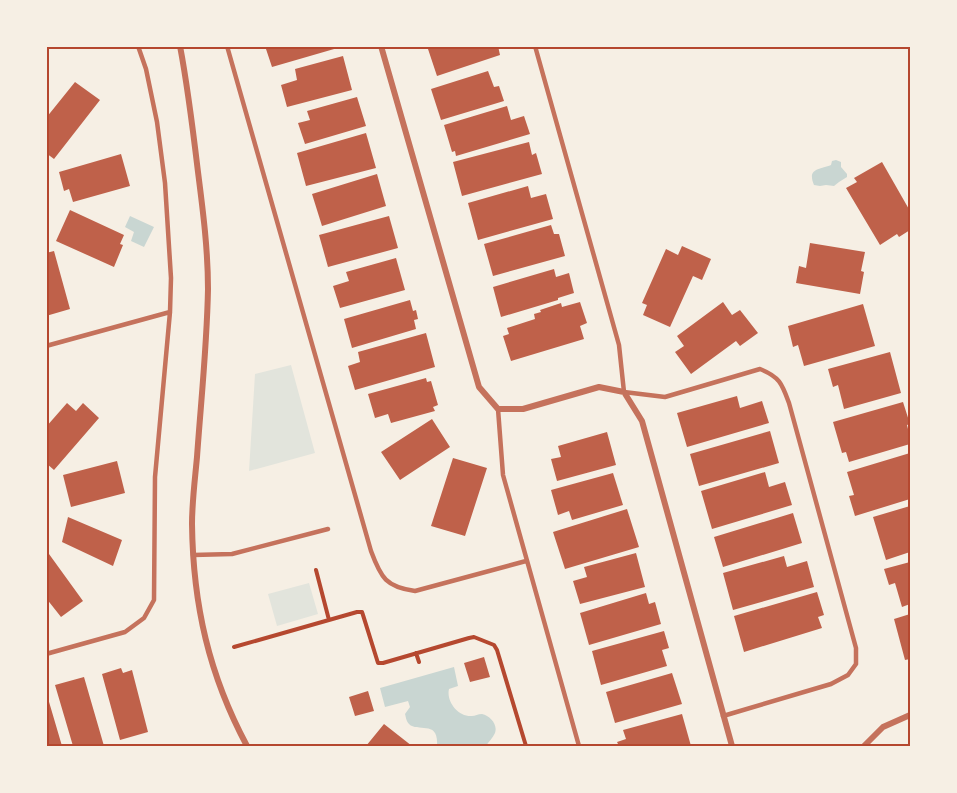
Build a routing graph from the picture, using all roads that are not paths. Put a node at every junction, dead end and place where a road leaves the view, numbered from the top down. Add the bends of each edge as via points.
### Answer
1 (138, 46) edge
2 (180, 46) edge
3 (227, 46) edge
4 (381, 46) edge
5 (535, 46) edge
6 (170, 312) junction
7 (46, 346) edge
8 (624, 392) junction
9 (498, 409) junction
10 (328, 529) dead end
11 (193, 555) junction
12 (526, 561) junction
13 (46, 654) edge
14 (910, 715) edge
15 (723, 716) junction
16 (247, 747) edge
17 (579, 747) edge
18 (732, 747) edge
19 (864, 747) edge

1 - 6 lane via 157,122 165,183
2 - 11 street via 199,178 208,286
3 - 12 lane via 378,569 386,581 416,591
4 - 9 street via 479,387
5 - 8 lane via 619,345
6 - 7 lane
6 - 13 lane via 155,477 154,600 144,618 125,632
8 - 9 street via 599,387 523,409
8 - 15 street via 642,421
8 - 15 lane via 665,397 760,369 773,374 789,403 856,648 856,663 848,675 831,684
9 - 12 lane via 503,475
10 - 11 lane via 253,550
11 - 16 street via 208,650 230,714
12 - 17 lane
14 - 19 street via 883,727
15 - 18 street

